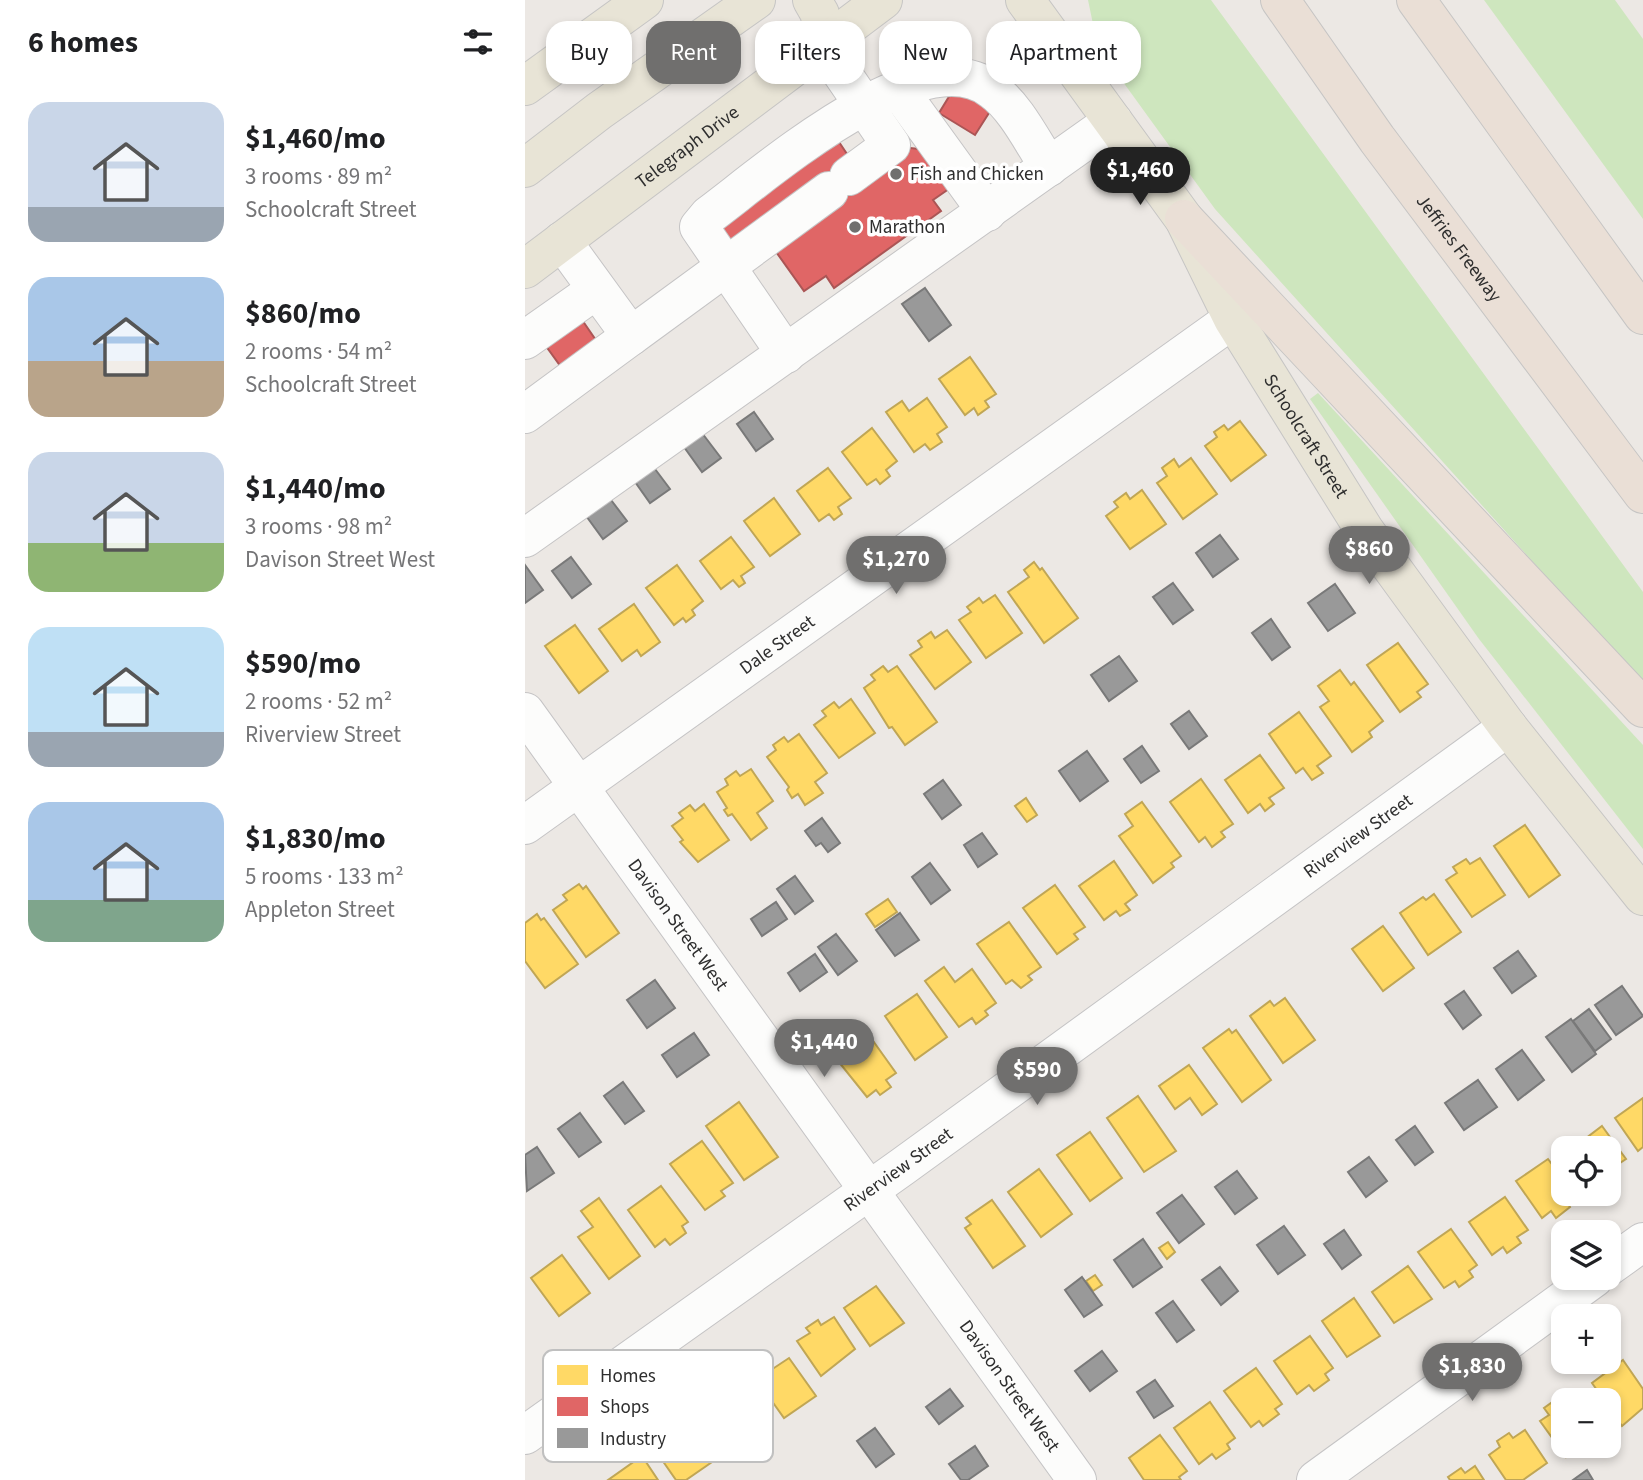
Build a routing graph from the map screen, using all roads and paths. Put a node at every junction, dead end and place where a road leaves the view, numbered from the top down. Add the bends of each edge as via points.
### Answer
1 (644, 0) edge
2 (756, 0) edge
3 (812, 0) edge
4 (883, 0) edge
5 (1280, 0) edge
6 (1416, 0) edge
7 (1040, 9) edge
8 (820, 21) edge
9 (854, 21) edge
10 (769, 84) edge
11 (848, 84) edge
12 (525, 86) edge
13 (898, 89) junction
14 (862, 105) junction
15 (1114, 121) junction
16 (1049, 167) junction
17 (525, 168) edge
18 (987, 212) junction
19 (1184, 219) junction
20 (562, 241) junction
21 (725, 267) junction
22 (525, 269) edge
23 (596, 290) junction
24 (1643, 315) edge
25 (1233, 319) junction
26 (631, 336) junction
27 (525, 340) edge
28 (786, 354) junction
29 (525, 414) edge
30 (1643, 494) edge
31 (527, 533) edge
32 (1643, 708) edge
33 (525, 712) edge
34 (1509, 727) junction
35 (579, 786) junction
36 (525, 825) edge
37 (1643, 896) edge
38 (867, 1192) junction
39 (1643, 1242) edge
40 (1621, 1258) edge
41 (1577, 1290) edge
42 (645, 1350) edge
43 (543, 1422) edge
44 (525, 1435) edge
45 (1077, 1480) edge
46 (1315, 1480) edge

1 - 12 main road
2 - 17 main road
3 - 8 main road
4 - 9 main road, Telegraph Drive
5 - 30 highway, Jeffries Freeway via 1377,139
6 - 24 highway
7 - 15 main road, Schoolcraft Street
10 - 20 main road, Telegraph Drive
11 - 14 street
13 - 14 street
13 - 16 street via 947,76 974,80 993,90
13 - 18 street
14 - 21 street via 709,215 699,227
14 - 21 street via 891,145
15 - 16 street
15 - 19 main road, Schoolcraft Street
16 - 18 street
18 - 28 street
19 - 25 main road, Schoolcraft Street
19 - 32 highway
20 - 22 main road, Telegraph Drive
20 - 23 street
21 - 26 street
21 - 28 street
23 - 26 street
23 - 27 street
25 - 34 main road, Schoolcraft Street via 1366,531
25 - 35 street, Dale Street
26 - 29 street
28 - 31 street
33 - 35 street, Davison Street West
34 - 37 main road, Schoolcraft Street
34 - 38 street, Riverview Street
35 - 36 street, Dale Street
35 - 38 street, Davison Street West
38 - 42 street, Riverview Street
38 - 45 street, Davison Street West
39 - 40 street
41 - 46 street
43 - 44 street, Riverview Street

